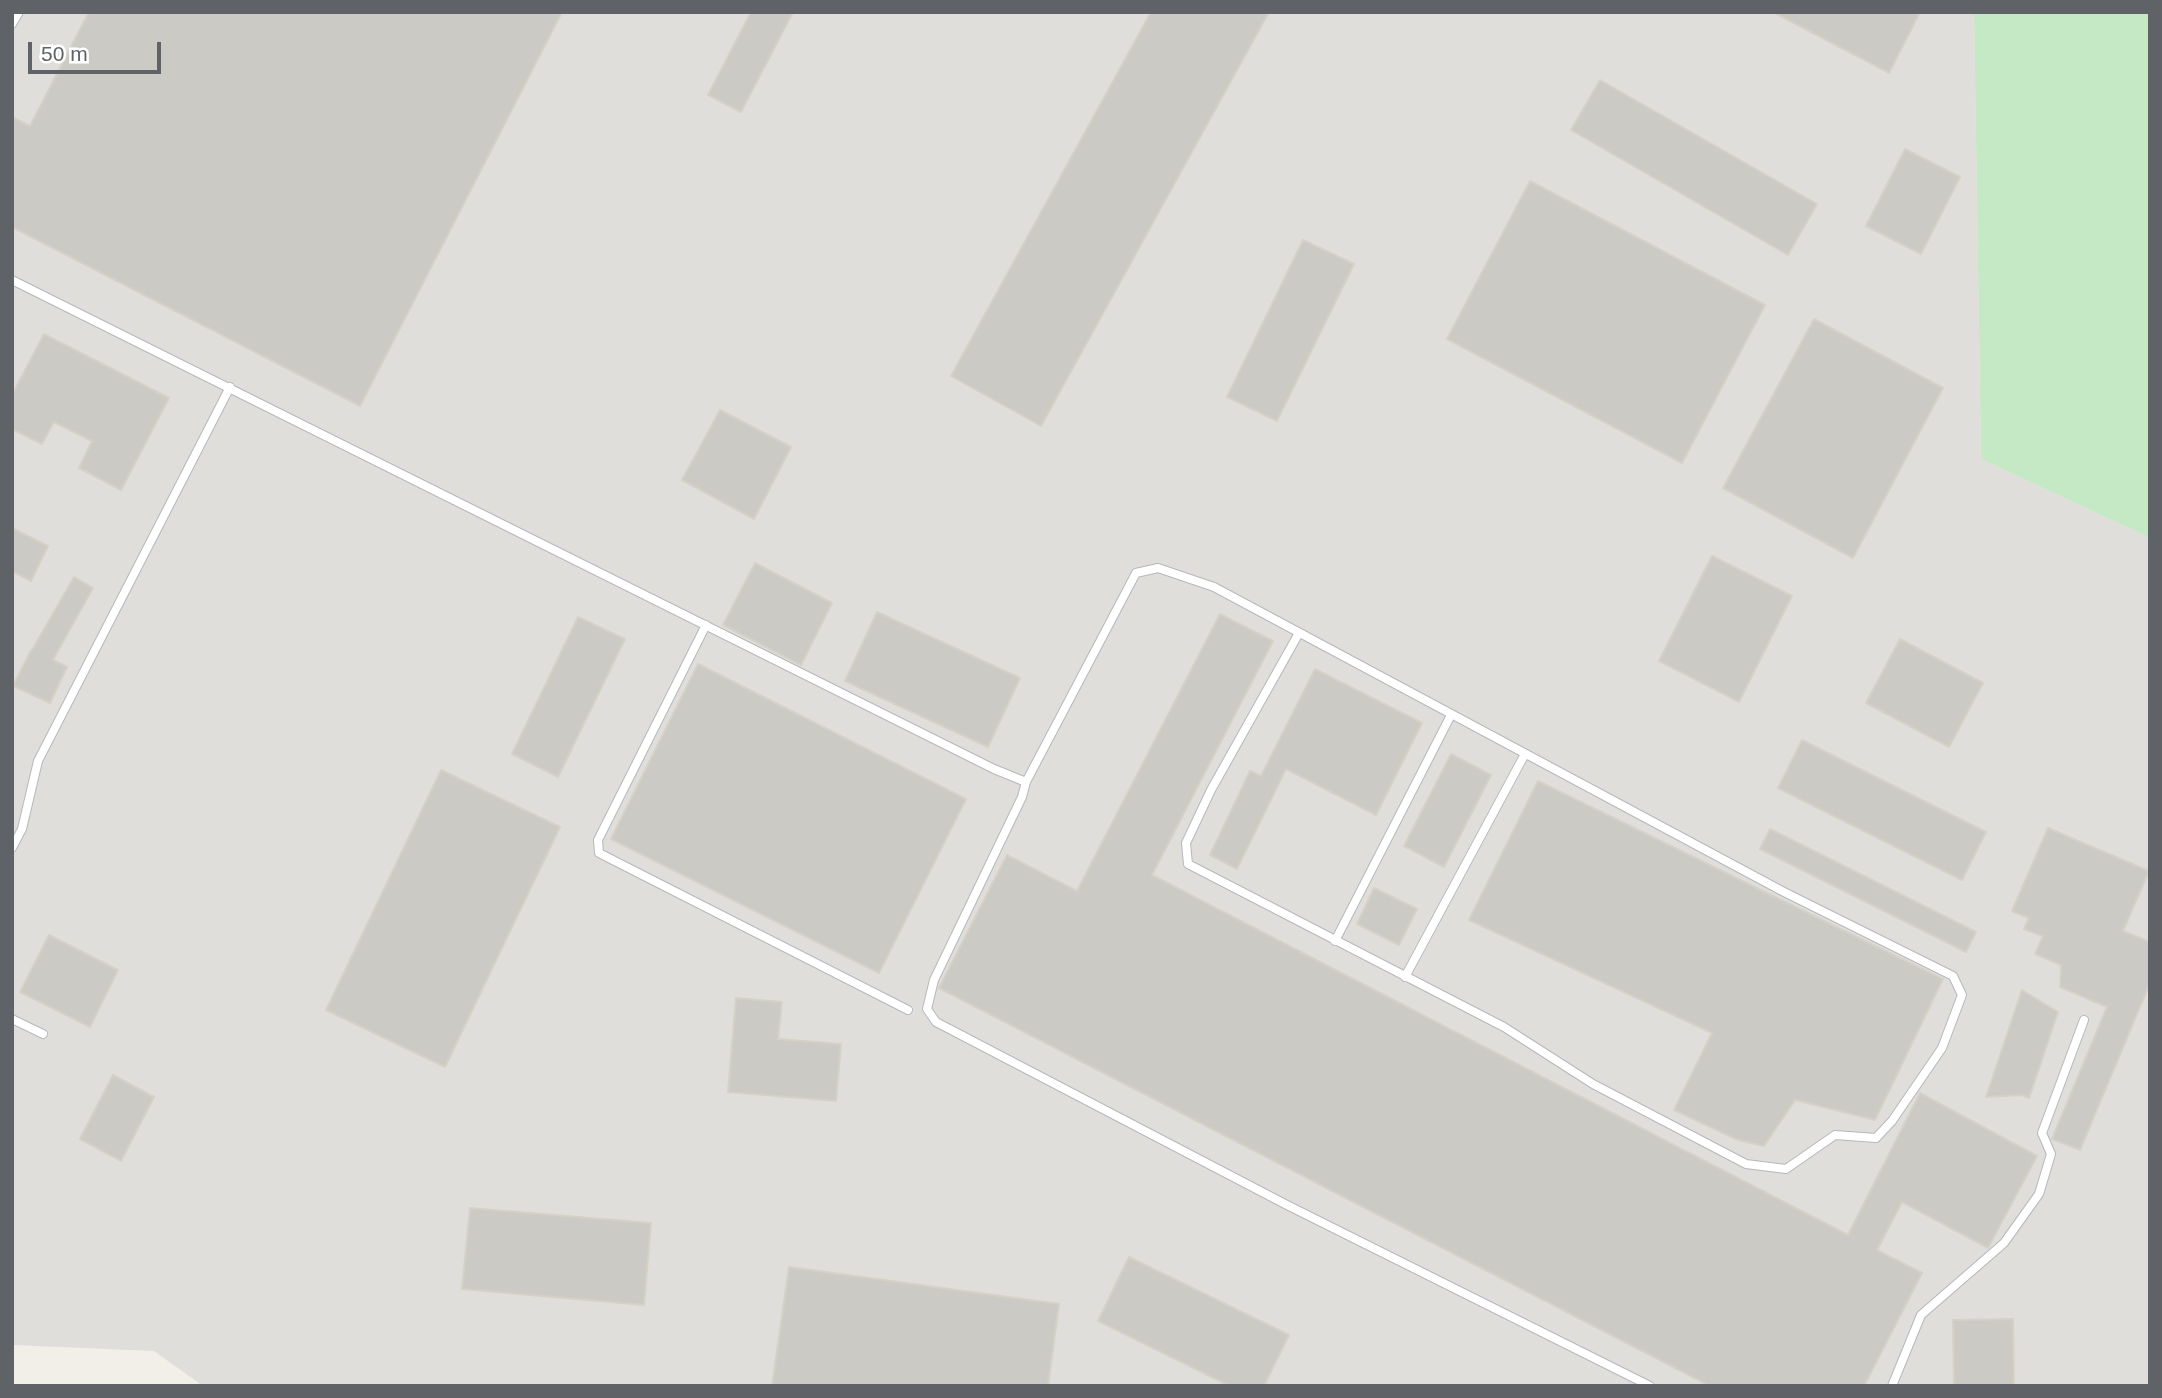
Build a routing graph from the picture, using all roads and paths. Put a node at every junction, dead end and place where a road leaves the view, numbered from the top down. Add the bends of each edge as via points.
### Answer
1 (19, 12) edge
2 (12, 24) edge
3 (12, 280) edge
4 (230, 387) junction
5 (706, 625) junction
6 (1299, 633) junction
7 (1451, 715) junction
8 (1525, 754) junction
9 (1026, 782) junction
10 (12, 848) edge
11 (1335, 941) junction
12 (1405, 977) junction
13 (908, 1010) dead end
14 (12, 1019) edge
15 (2084, 1020) dead end
16 (43, 1034) dead end
17 (1650, 1386) edge
18 (1892, 1386) edge

1 - 2 lane
3 - 4 lane
4 - 5 lane
4 - 10 lane via 38,761 22,829
5 - 9 lane
5 - 13 lane via 598,840 599,853
6 - 7 lane
6 - 9 lane via 1214,587 1158,568 1136,573
6 - 11 lane via 1211,790 1186,843 1188,864
7 - 8 lane
7 - 11 lane
8 - 12 lane
8 - 12 lane via 1953,976 1962,995 1942,1048 1876,1138 1835,1135 1786,1169 1745,1164 1593,1084 1504,1027
9 - 17 lane via 934,979 926,1009 936,1022 1287,1205
11 - 12 lane
14 - 16 lane
15 - 18 lane via 2042,1133 2051,1154 2039,1194 2004,1243 1921,1315

